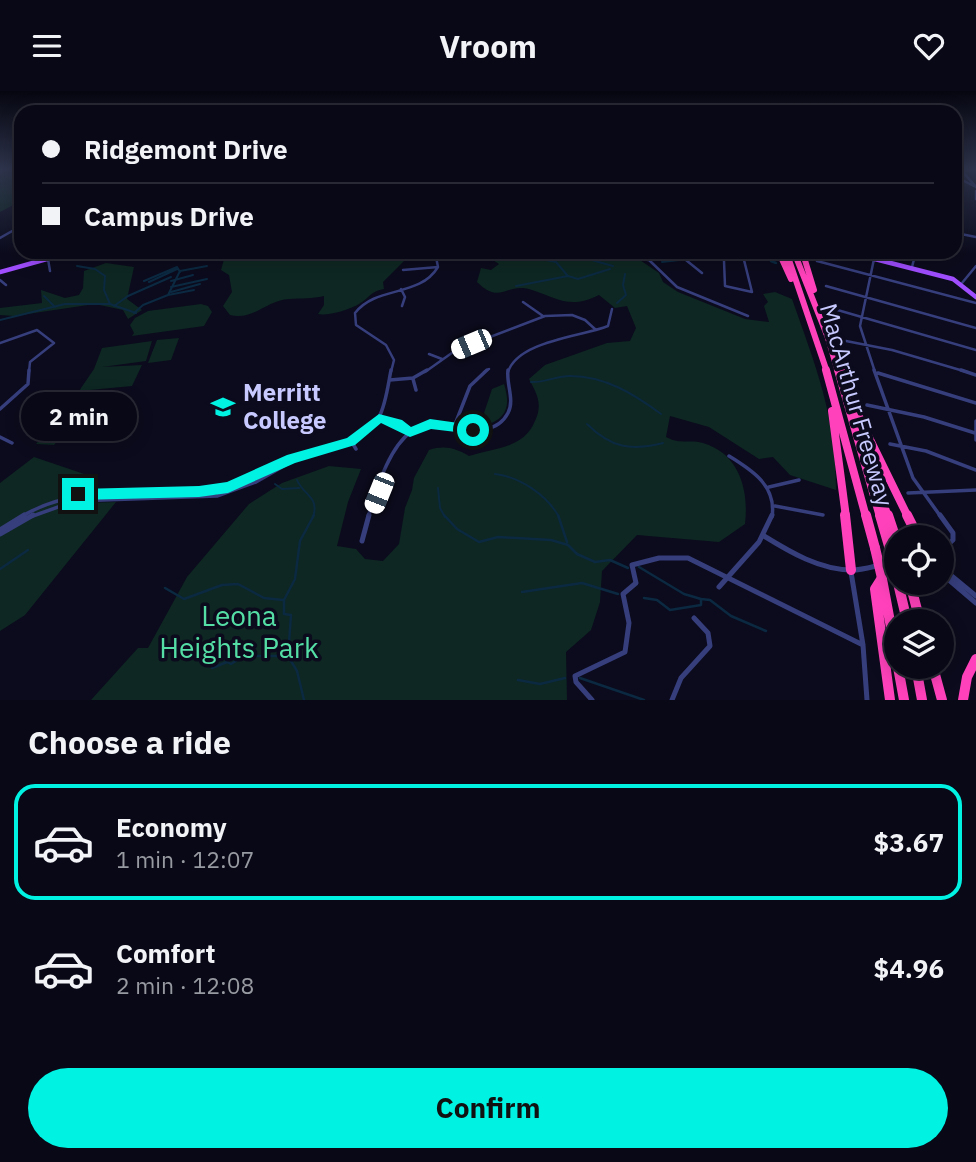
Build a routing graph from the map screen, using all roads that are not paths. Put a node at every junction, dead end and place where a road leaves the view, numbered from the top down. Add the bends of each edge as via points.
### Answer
1 (38, 259) edge
2 (48, 259) joint
3 (436, 259) edge
4 (652, 259) edge
5 (684, 259) edge
6 (723, 259) edge
7 (744, 259) edge
8 (782, 259) edge
9 (789, 259) edge
10 (797, 259) edge
11 (805, 259) edge
12 (874, 259) joint
13 (914, 259) edge
14 (817, 261) dead end
15 (976, 266) edge
16 (438, 267) junction
17 (912, 267) junction
18 (403, 269) dead end
19 (0, 270) edge
20 (50, 271) dead end
21 (702, 273) dead end
22 (871, 275) junction
23 (0, 280) edge
24 (962, 283) junction
25 (6, 285) dead end
26 (826, 286) dead end
27 (401, 289) junction
28 (866, 296) junction
29 (976, 297) edge
30 (813, 301) junction
31 (523, 302) dead end
32 (976, 303) edge
33 (402, 306) dead end
34 (612, 309) dead end
35 (834, 309) dead end
36 (543, 316) junction
37 (748, 316) dead end
38 (861, 316) junction
39 (813, 323) junction
40 (976, 328) edge
41 (596, 330) junction
42 (828, 338) junction
43 (846, 341) dead end
44 (0, 343) edge
45 (865, 344) junction
46 (976, 350) edge
47 (429, 353) dead end
48 (442, 359) junction
49 (489, 369) dead end
50 (876, 372) junction
51 (976, 375) edge
52 (413, 379) junction
53 (390, 380) junction
54 (416, 390) dead end
55 (833, 400) junction
56 (976, 403) edge
57 (867, 405) dead end
58 (0, 409) edge
59 (889, 410) junction
60 (379, 418) junction
61 (976, 421) edge
62 (454, 427) junction
63 (410, 433) junction
64 (975, 433) edge
65 (0, 437) edge
66 (976, 440) edge
67 (351, 441) junction
68 (12, 443) dead end
69 (890, 444) dead end
70 (902, 446) junction
71 (356, 449) dead end
72 (729, 456) dead end
73 (976, 470) edge
74 (799, 480) dead end
75 (769, 487) junction
76 (976, 490) edge
77 (908, 493) dead end
78 (924, 493) junction
79 (775, 506) junction
80 (823, 515) dead end
81 (888, 525) edge
82 (913, 525) edge
83 (947, 525) edge
84 (0, 532) edge
85 (764, 536) junction
86 (362, 541) dead end
87 (884, 564) edge
88 (850, 570) junction
89 (725, 576) junction
90 (954, 578) edge
91 (881, 582) junction
92 (954, 584) edge
93 (719, 586) dead end
94 (976, 596) edge
95 (976, 603) edge
96 (887, 609) edge
97 (694, 618) dead end
98 (863, 645) junction
99 (976, 659) edge
100 (900, 679) edge
101 (918, 679) edge
102 (936, 679) edge
103 (592, 700) edge
104 (672, 700) edge
105 (867, 700) edge
106 (890, 700) edge
107 (904, 700) edge
108 (922, 700) edge
109 (942, 700) edge
110 (963, 700) edge

1 - 19 main road
2 - 19 main road
2 - 20 street
3 - 16 street
4 - 37 street via 677,288
5 - 21 street
6 - 7 street via 725,286 752,292
8 - 39 highway
9 - 39 highway, MacArthur Freeway
10 - 30 highway, MacArthur Freeway
11 - 30 highway
12 - 17 main road
12 - 22 street
13 - 17 street
14 - 22 street
15 - 24 street
16 - 18 street
16 - 27 street via 425,283
17 - 24 main road
22 - 28 street
22 - 32 street
23 - 25 street
24 - 29 main road
26 - 28 street
27 - 33 street via 405,297
27 - 53 street via 367,299 355,318 360,329 392,352
28 - 38 street
28 - 40 street
30 - 42 highway, MacArthur Freeway
31 - 36 street
34 - 41 street via 610,322
35 - 38 street
36 - 41 street via 575,316
36 - 48 street
38 - 45 street
38 - 46 street
39 - 55 highway, MacArthur Freeway
41 - 62 street via 519,356 507,373 513,403 508,416 490,428
42 - 81 highway, MacArthur Freeway via 870,481 881,496
42 - 82 highway via 860,419
43 - 45 street
44 - 58 street via 37,330 54,343 30,362 28,384
45 - 50 street
45 - 51 street
47 - 48 street
48 - 52 street
49 - 62 street via 471,383
50 - 56 street
50 - 59 street
52 - 53 street
52 - 54 street
53 - 60 street
55 - 88 highway
55 - 91 highway, MacArthur Freeway, bridge
57 - 59 street
59 - 64 street
59 - 70 street
60 - 63 street
60 - 67 street
61 - 64 street
62 - 63 street via 430,424
63 - 86 street via 394,453
64 - 66 street
65 - 68 street
67 - 71 street
67 - 84 street via 302,456 256,482 217,496 75,501
69 - 70 street
70 - 73 street
70 - 78 street via 913,478
72 - 75 street via 754,470
74 - 75 street
75 - 79 street
76 - 78 street
77 - 78 street
78 - 83 street
79 - 80 street
79 - 85 street
85 - 88 street via 807,559
85 - 89 street
87 - 88 street
88 - 98 street
89 - 93 street
89 - 98 street
89 - 103 street via 680,556 633,563 636,583 623,594 629,610 625,652 575,676
90 - 94 street
91 - 96 highway, MacArthur Freeway
91 - 106 highway via 876,589
92 - 95 street
97 - 104 street via 708,633 710,646 680,680
98 - 105 street
99 - 110 highway
100 - 107 highway
101 - 108 highway
102 - 109 highway

